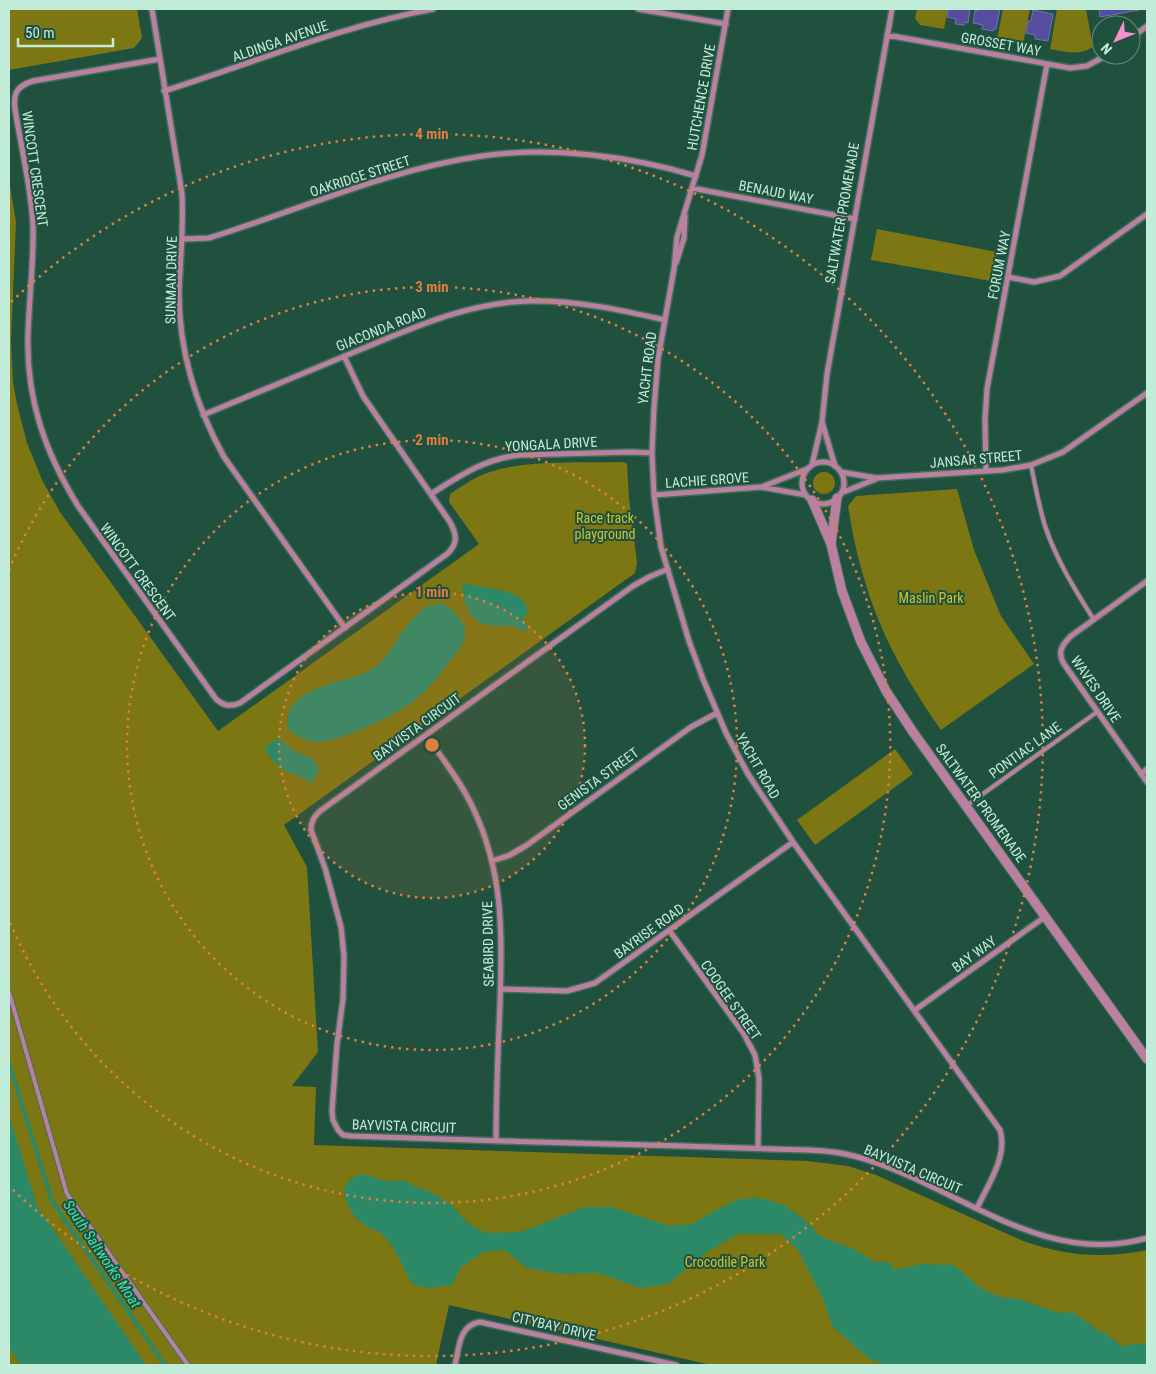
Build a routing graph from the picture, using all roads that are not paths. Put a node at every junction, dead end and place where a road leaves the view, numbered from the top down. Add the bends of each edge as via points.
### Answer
1 (152, 9) edge
2 (433, 9) edge
3 (638, 9) edge
4 (728, 9) edge
5 (892, 9) edge
6 (726, 24) junction
7 (888, 35) junction
8 (160, 59) junction
9 (1047, 64) junction
10 (1091, 64) edge
11 (164, 92) junction
12 (696, 176) junction
13 (692, 188) junction
14 (1147, 214) edge
15 (855, 219) junction
16 (183, 239) junction
17 (1008, 277) junction
18 (665, 320) junction
19 (344, 356) junction
20 (1147, 393) edge
21 (203, 415) junction
22 (822, 422) junction
23 (652, 453) junction
24 (1031, 465) junction
25 (835, 466) junction
26 (809, 467) junction
27 (986, 471) junction
28 (841, 472) junction
29 (876, 478) junction
30 (761, 487) junction
31 (431, 494) junction
32 (654, 495) junction
33 (839, 495) junction
34 (809, 498) junction
35 (831, 544) junction
36 (668, 569) junction
37 (1147, 581) edge
38 (1094, 620) junction
39 (345, 628) junction
40 (1097, 712) junction
41 (717, 714) junction
42 (426, 734) junction
43 (1147, 769) edge
44 (1141, 774) junction
45 (1147, 782) edge
46 (966, 806) junction
47 (793, 842) junction
48 (492, 861) junction
49 (1046, 916) junction
50 (669, 930) junction
51 (500, 989) junction
52 (9, 992) edge
53 (915, 1010) junction
54 (1146, 1054) edge
55 (496, 1141) junction
56 (758, 1148) junction
57 (977, 1208) junction
58 (1147, 1238) edge
59 (188, 1365) edge
60 (455, 1365) edge
61 (676, 1365) edge

1 - 8 street, SUNMAN DRIVE
2 - 11 street, ALDINGA AVENUE via 362,25
3 - 6 street
4 - 6 street, HUTCHENCE DRIVE
5 - 7 street, SALTWATER PROMENADE
6 - 12 street, HUTCHENCE DRIVE
7 - 9 street, GROSSET WAY
7 - 15 street, SALTWATER PROMENADE
8 - 11 street, SUNMAN DRIVE
8 - 39 street, WINCOTT CRESCENT via 33,81 20,86 14,95 33,226 29,365 41,431 61,480 78,506 222,704 234,706 240,703
9 - 10 street, GROSSET WAY via 1079,68
9 - 17 street, FORUM WAY
11 - 16 street, SUNMAN DRIVE via 182,194
12 - 13 street, HUTCHENCE DRIVE
12 - 16 street, OAKRIDGE STREET via 594,155 557,152 483,156 416,169 209,238
13 - 15 street, BENAUD WAY
13 - 18 street, YACHT ROAD via 677,237
14 - 17 street via 1060,276 1034,282
15 - 22 street, SALTWATER PROMENADE via 826,374
16 - 21 street, SUNMAN DRIVE via 182,339
17 - 27 street, FORUM WAY via 987,389
18 - 19 street, GIACONDA ROAD via 585,305 530,301 501,304 423,323
18 - 23 street, YACHT ROAD via 656,384
19 - 21 street, GIACONDA ROAD
19 - 31 street, WINCOTT CRESCENT via 368,404
20 - 24 street, JANSAR STREET via 1064,452
21 - 39 street, SUNMAN DRIVE via 224,457
22 - 25 street, SALTWATER PROMENADE
22 - 26 street, SALTWATER PROMENADE
23 - 31 street, YONGALA DRIVE via 502,456 465,471
23 - 32 street, YACHT ROAD
24 - 27 street, JANSAR STREET
24 - 38 lane via 1038,501 1059,561
25 - 26 street via 824,462
25 - 28 street
26 - 30 street, LACHIE GROVE
26 - 34 street via 802,482
27 - 29 street, JANSAR STREET
28 - 29 street, JANSAR STREET
28 - 33 street via 843,486
29 - 33 street, JANSAR STREET
30 - 32 street, LACHIE GROVE
30 - 34 street, LACHIE GROVE
31 - 39 street, WINCOTT CRESCENT via 456,532 453,549
32 - 36 street, YACHT ROAD via 658,534
33 - 34 street via 825,503
33 - 35 street, SALTWATER PROMENADE
34 - 35 street, SALTWATER PROMENADE
35 - 46 street, SALTWATER PROMENADE via 850,616 872,666 898,710
36 - 41 street, YACHT ROAD via 696,661
36 - 42 street, BAYVISTA CIRCUIT via 633,586
37 - 38 street, WAVES DRIVE
38 - 40 street, WAVES DRIVE via 1065,642 1060,654
40 - 44 street, WAVES DRIVE
40 - 46 lane, PONTIAC LANE
41 - 47 street, YACHT ROAD via 748,774
41 - 48 street, GENISTA STREET via 691,726 527,845
42 - 48 street, SEABIRD DRIVE via 473,807
42 - 55 street, BAYVISTA CIRCUIT via 320,811 311,824 334,897 344,956 332,1120 338,1130 351,1136
43 - 44 street
44 - 45 street, WAVES DRIVE
46 - 49 street, SALTWATER PROMENADE
47 - 50 street, BAYRISE ROAD
47 - 53 street, YACHT ROAD
48 - 51 street, SEABIRD DRIVE via 502,926
49 - 53 street, BAY WAY
49 - 54 street, SALTWATER PROMENADE
50 - 51 street, BAYRISE ROAD via 595,983 581,988 549,992
50 - 56 street, COOGEE STREET via 744,1034 755,1055 759,1078
51 - 55 street, SEABIRD DRIVE
52 - 59 lane via 68,1194
53 - 57 street, YACHT ROAD via 1002,1137 1002,1155
55 - 56 street, BAYVISTA CIRCUIT
56 - 57 street, BAYVISTA CIRCUIT via 820,1150 855,1156
57 - 58 street, BAYVISTA CIRCUIT via 1033,1233 1063,1241 1105,1244
60 - 61 street, CITYBAY DRIVE via 463,1332 468,1326 480,1322

